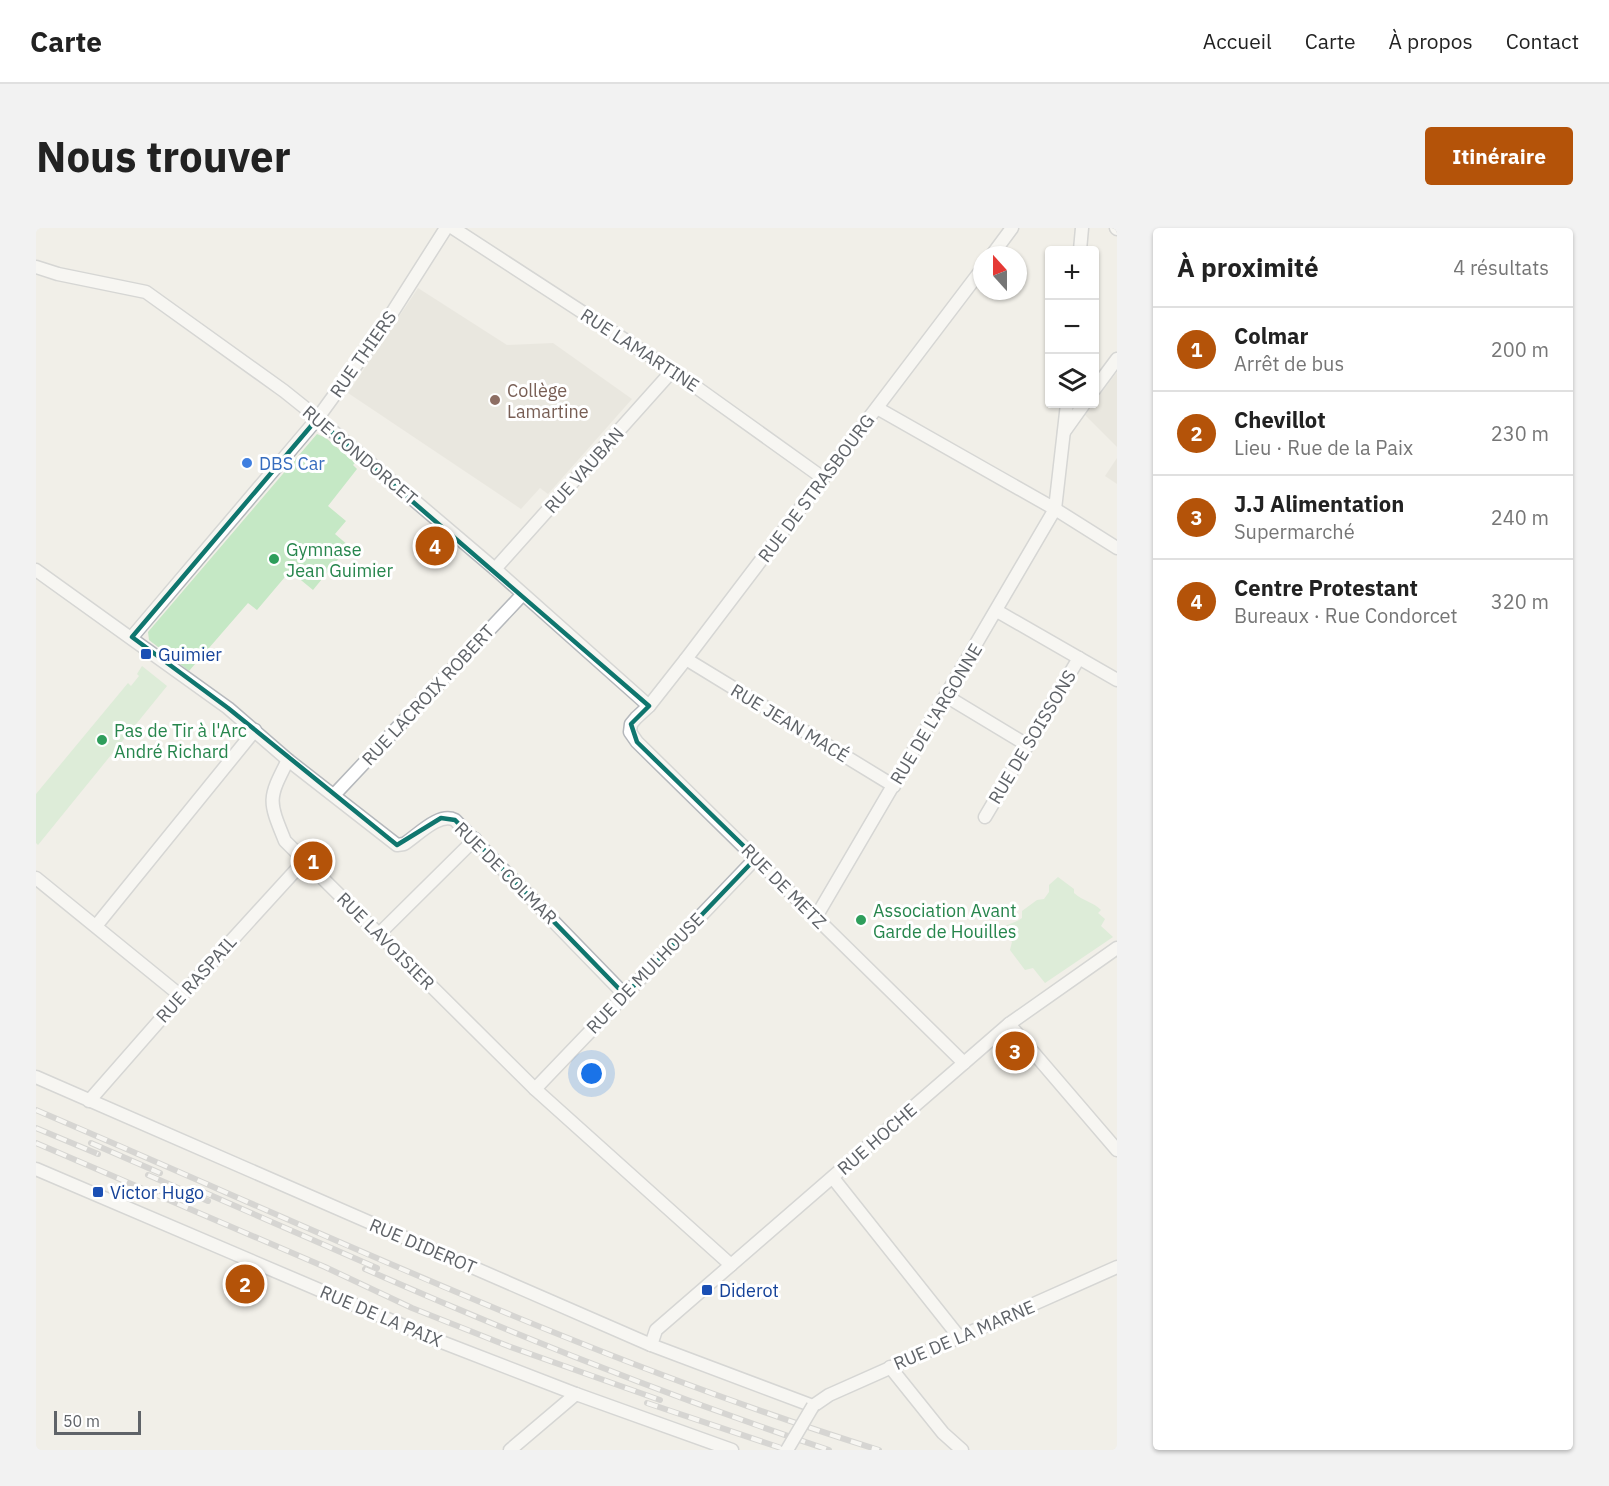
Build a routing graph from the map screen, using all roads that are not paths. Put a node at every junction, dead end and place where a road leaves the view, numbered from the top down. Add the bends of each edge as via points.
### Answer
1 (446, 228) edge
2 (453, 228) edge
3 (1012, 228) edge
4 (1082, 228) edge
5 (999, 246) edge
6 (1080, 246) edge
7 (36, 267) edge
8 (973, 280) edge
9 (1117, 359) edge
10 (673, 370) junction
11 (1099, 384) edge
12 (877, 408) junction
13 (1066, 408) edge
14 (1078, 408) edge
15 (317, 419) junction
16 (1063, 433) junction
17 (823, 478) junction
18 (1055, 509) junction
19 (1117, 548) edge
20 (495, 569) junction
21 (36, 570) edge
22 (522, 595) junction
23 (997, 611) junction
24 (132, 638) junction
25 (1079, 658) junction
26 (686, 659) junction
27 (1117, 680) edge
28 (946, 696) junction
29 (649, 706) junction
30 (255, 730) junction
31 (1026, 745) junction
32 (288, 760) junction
33 (894, 786) junction
34 (334, 795) junction
35 (985, 817) dead end
36 (476, 839) junction
37 (756, 858) junction
38 (304, 860) junction
39 (36, 878) edge
40 (816, 917) junction
41 (96, 926) junction
42 (379, 934) junction
43 (1117, 948) edge
44 (625, 995) junction
45 (180, 996) junction
46 (1009, 1024) junction
47 (964, 1063) junction
48 (36, 1077) edge
49 (535, 1089) junction
50 (89, 1101) junction
51 (1117, 1150) edge
52 (36, 1169) edge
53 (833, 1178) junction
54 (731, 1265) junction
55 (1117, 1267) edge
56 (960, 1338) junction
57 (651, 1345) junction
58 (890, 1367) junction
59 (576, 1394) junction
60 (813, 1406) junction
61 (510, 1450) edge
62 (732, 1450) edge
63 (788, 1450) edge
64 (962, 1450) edge

1 - 15 street, RUE THIERS via 378,335
2 - 10 street, RUE LAMARTINE
3 - 5 street
4 - 6 street
7 - 15 street, RUE CONDORCET via 146,292
8 - 12 street, RUE DE STRASBOURG
9 - 11 street
10 - 17 street, RUE LAMARTINE
10 - 20 street, RUE VAUBAN
12 - 17 street, RUE DE STRASBOURG
12 - 18 street
13 - 16 street
14 - 16 street
15 - 20 street, RUE CONDORCET
15 - 24 street, RUE THIERS
16 - 18 street
17 - 26 street, RUE DE STRASBOURG
18 - 19 street
18 - 23 street, RUE DE L'ARGONNE
20 - 22 street, RUE CONDORCET
21 - 24 street
22 - 29 street, RUE CONDORCET
22 - 34 street, RUE LACROIX ROBERT
23 - 25 street
23 - 28 street, RUE DE L'ARGONNE
24 - 30 street
25 - 27 street
25 - 31 street, RUE DE SOISSONS
26 - 29 street, RUE DE STRASBOURG
26 - 33 street, RUE JEAN MACÉ
28 - 31 street
28 - 33 street, RUE DE L'ARGONNE
29 - 37 street, RUE DE METZ via 631,724 630,732 637,742
30 - 32 street
30 - 41 street
31 - 35 street, RUE DE SOISSONS
32 - 34 street, RUE DE COLMAR
32 - 38 street, RUE LAVOISIER via 271,801 285,841
33 - 40 street, RUE DE L'ARGONNE
34 - 36 street, RUE DE COLMAR via 397,845 449,816
36 - 42 street
36 - 44 street, RUE DE COLMAR
37 - 40 street, RUE DE METZ
37 - 44 street, RUE DE MULHOUSE
38 - 42 street, RUE LAVOISIER
38 - 45 street, RUE RASPAIL
39 - 41 street
40 - 47 street, RUE DE METZ
41 - 45 street
42 - 49 street, RUE LAVOISIER
43 - 46 street, RUE HOCHE
44 - 49 street, RUE DE MULHOUSE
45 - 50 street, RUE RASPAIL
46 - 47 street, RUE HOCHE
46 - 51 street
47 - 53 street, RUE HOCHE
48 - 50 street, RUE DIDEROT
49 - 54 street, RUE LAVOISIER
50 - 57 street, RUE DIDEROT
52 - 59 street, RUE DE LA PAIX via 439,1341
53 - 54 street, RUE HOCHE
53 - 56 street
54 - 57 street, RUE HOCHE via 656,1330
55 - 56 street, RUE DE LA MARNE
56 - 58 street, RUE DE LA MARNE
57 - 60 street, RUE DIDEROT
58 - 60 street, RUE DE LA MARNE
58 - 64 street
59 - 61 street
59 - 62 street, RUE DE LA PAIX
60 - 63 street, bridge

